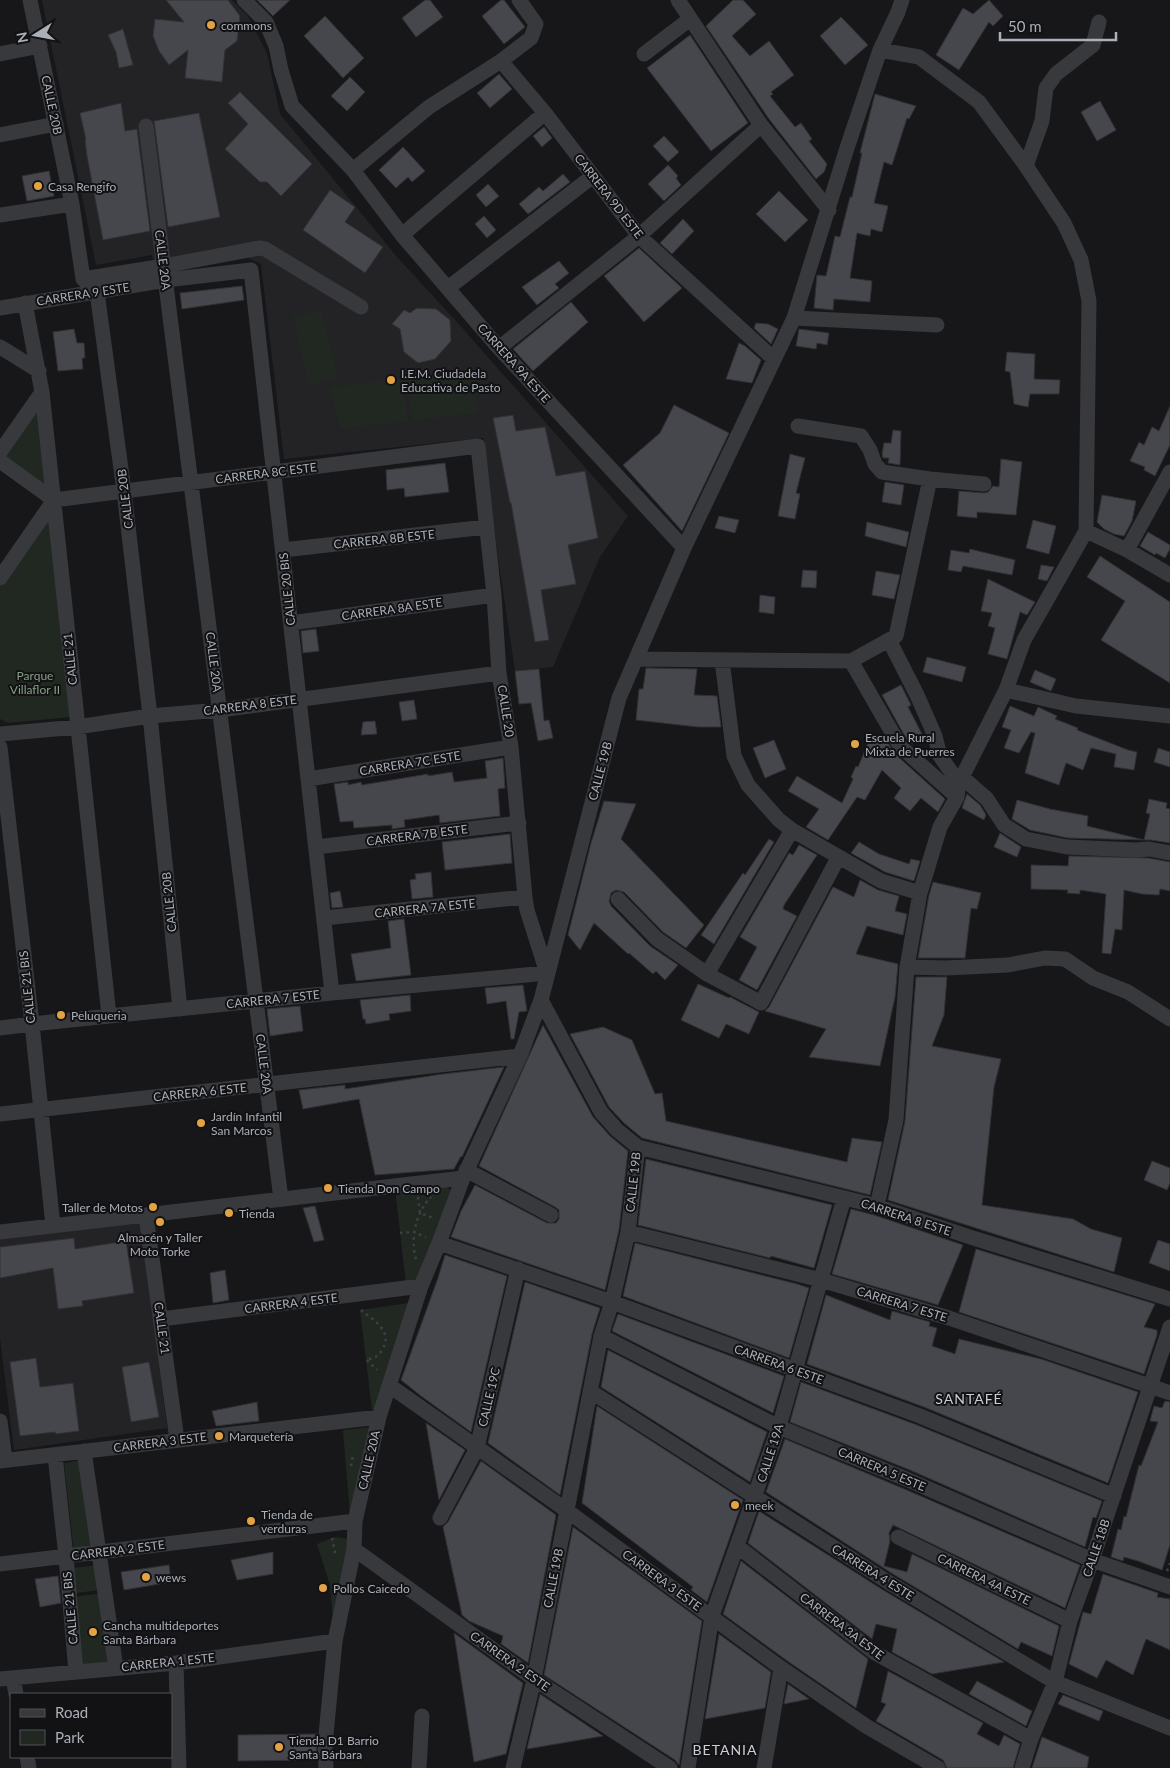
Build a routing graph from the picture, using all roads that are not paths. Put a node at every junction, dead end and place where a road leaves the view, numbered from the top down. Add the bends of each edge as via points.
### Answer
1 (30, 0) edge
2 (244, 0) edge
3 (519, 0) edge
4 (678, 0) edge
5 (902, 0) edge
6 (690, 19) junction
7 (1099, 22) dead end
8 (40, 46) junction
9 (880, 50) junction
10 (0, 54) edge
11 (644, 54) dead end
12 (501, 61) junction
13 (545, 113) junction
14 (56, 124) junction
15 (762, 125) junction
16 (146, 126) dead end
17 (0, 135) edge
18 (1026, 166) junction
19 (353, 170) junction
20 (593, 176) junction
21 (72, 204) junction
22 (828, 210) junction
23 (0, 215) edge
24 (402, 235) junction
25 (639, 236) junction
26 (165, 273) junction
27 (83, 279) junction
28 (448, 288) junction
29 (97, 292) junction
30 (24, 304) junction
31 (360, 307) dead end
32 (0, 308) edge
33 (794, 318) junction
34 (937, 326) dead end
35 (0, 347) edge
36 (499, 348) junction
37 (774, 359) junction
38 (39, 371) junction
39 (42, 392) junction
40 (798, 426) dead end
41 (478, 446) joint
42 (0, 452) edge
43 (0, 461) edge
44 (273, 472) junction
45 (1170, 472) edge
46 (930, 479) junction
47 (191, 482) junction
48 (984, 484) dead end
49 (124, 491) junction
50 (54, 500) junction
51 (486, 527) junction
52 (1086, 531) junction
53 (684, 548) junction
54 (282, 550) junction
55 (1127, 550) junction
56 (1170, 575) edge
57 (0, 578) edge
58 (494, 595) junction
59 (291, 622) junction
60 (889, 640) junction
61 (636, 659) junction
62 (722, 660) junction
63 (851, 661) junction
64 (499, 673) junction
65 (1006, 690) junction
66 (299, 699) junction
67 (220, 710) junction
68 (150, 716) junction
69 (1170, 716) edge
70 (77, 727) junction
71 (0, 734) edge
72 (0, 747) edge
73 (512, 747) junction
74 (308, 779) junction
75 (960, 786) junction
76 (519, 823) junction
77 (792, 830) junction
78 (316, 847) junction
79 (1170, 853) edge
80 (838, 858) junction
81 (920, 893) junction
82 (525, 897) junction
83 (618, 899) dead end
84 (324, 918) junction
85 (907, 967) junction
86 (547, 973) junction
87 (707, 974) junction
88 (332, 993) junction
89 (256, 1000) junction
90 (541, 1000) junction
91 (180, 1009) junction
92 (109, 1016) junction
93 (1170, 1019) edge
94 (32, 1024) junction
95 (0, 1028) edge
96 (520, 1056) junction
97 (266, 1084) junction
98 (40, 1109) junction
99 (0, 1114) edge
100 (638, 1146) junction
101 (464, 1174) junction
102 (844, 1198) junction
103 (281, 1199) junction
104 (877, 1206) junction
105 (146, 1215) junction
106 (551, 1215) dead end
107 (53, 1226) junction
108 (0, 1232) edge
109 (628, 1232) junction
110 (439, 1243) junction
111 (518, 1269) junction
112 (821, 1280) junction
113 (422, 1284) junction
114 (1170, 1299) edge
115 (612, 1302) junction
116 (161, 1319) junction
117 (1170, 1327) edge
118 (601, 1336) junction
119 (796, 1370) junction
120 (390, 1386) junction
121 (1151, 1386) junction
122 (590, 1391) junction
123 (1170, 1393) edge
124 (379, 1417) junction
125 (0, 1421) edge
126 (779, 1427) junction
127 (177, 1440) junction
128 (477, 1448) junction
129 (84, 1451) junction
130 (55, 1455) junction
131 (2, 1461) edge
132 (1114, 1496) junction
133 (756, 1497) junction
134 (566, 1510) junction
135 (440, 1518) dead end
136 (355, 1521) junction
137 (898, 1537) dead end
138 (737, 1546) junction
139 (354, 1549) junction
140 (98, 1553) junction
141 (66, 1557) junction
142 (1092, 1560) junction
143 (0, 1564) edge
144 (1170, 1587) edge
145 (712, 1616) junction
146 (1070, 1621) junction
147 (335, 1641) junction
148 (176, 1662) junction
149 (116, 1668) junction
150 (781, 1668) junction
151 (76, 1672) junction
152 (7, 1678) edge
153 (534, 1679) junction
154 (1055, 1682) junction
155 (15, 1693) edge
156 (422, 1716) dead end
157 (1170, 1728) edge
158 (1031, 1739) junction
159 (924, 1764) edge
160 (180, 1768) edge
161 (326, 1768) edge
162 (420, 1768) edge
163 (513, 1768) edge
164 (670, 1768) edge
165 (688, 1768) edge
166 (764, 1768) edge
167 (938, 1768) edge
168 (1022, 1768) edge

1 - 8 street, CALLE 20B
2 - 19 street, CARRERA 9A ESTE via 266,22 292,106
3 - 12 street via 536,24 531,38
4 - 6 street
5 - 9 street, CALLE 19B
6 - 11 street
6 - 15 street
7 - 18 street via 1093,44 1056,74 1046,88 1042,121
8 - 10 street
8 - 14 street, CALLE 20B
9 - 18 street via 919,57 979,102
9 - 22 street, CALLE 19B
12 - 13 street, CARRERA 9D ESTE
12 - 19 street via 429,106
13 - 20 street, CARRERA 9D ESTE
13 - 24 street
14 - 17 street
14 - 21 street, CALLE 20B
15 - 22 street
15 - 25 street
16 - 26 street, CALLE 20A
18 - 52 street via 1064,223 1081,260 1089,301
19 - 24 street, CARRERA 9A ESTE
20 - 25 street, CARRERA 9D ESTE
20 - 28 street
21 - 23 street
21 - 27 street, CALLE 20B
22 - 33 street, CALLE 19B
24 - 28 street, CARRERA 9A ESTE
25 - 36 street
25 - 37 street, CARRERA 9D ESTE
26 - 27 street
26 - 29 street, CARRERA 9 ESTE
26 - 31 street via 265,249
26 - 44 street, CALLE 20 BIS via 251,270
26 - 47 street, CALLE 20A
27 - 29 street
28 - 36 street, CARRERA 9A ESTE
29 - 30 street, CARRERA 9 ESTE
29 - 49 street, CALLE 20B
30 - 32 street, CARRERA 9 ESTE
30 - 38 street, CALLE 21
33 - 34 street
33 - 37 street, CALLE 19B
35 - 38 street
36 - 53 street, CARRERA 9A ESTE
37 - 53 street, CALLE 19B
38 - 39 street, CALLE 21
39 - 42 street
39 - 50 street, CALLE 21
40 - 46 street via 860,436 882,472
41 - 44 street, CARRERA 8C ESTE
41 - 51 street, CALLE 20
43 - 50 street
44 - 47 street, CARRERA 8C ESTE
44 - 54 street, CALLE 20 BIS
45 - 55 street
46 - 48 street
46 - 60 street via 896,636
47 - 49 street, CARRERA 8C ESTE
47 - 67 street, CALLE 20A
49 - 50 street, CARRERA 8C ESTE
49 - 68 street, CALLE 20B
50 - 57 street
50 - 70 street, CALLE 21
51 - 54 street, CARRERA 8B ESTE
51 - 58 street, CALLE 20
52 - 55 street
52 - 65 street via 1024,640
53 - 61 street, CALLE 19B
54 - 59 street, CALLE 20 BIS
55 - 56 street
58 - 59 street, CARRERA 8A ESTE
58 - 64 street, CALLE 20
59 - 66 street, CALLE 20 BIS
60 - 63 street
60 - 75 street via 917,695 940,756
61 - 62 street
61 - 86 street, CALLE 19B via 619,698
62 - 63 street
62 - 77 street via 734,756 748,785
63 - 75 street via 900,746
64 - 66 street, CARRERA 8 ESTE
64 - 73 street, CALLE 20
65 - 69 street via 1076,706
65 - 75 street
66 - 67 street, CARRERA 8 ESTE
66 - 74 street, CALLE 20 BIS
67 - 68 street, CARRERA 8 ESTE
67 - 89 street, CALLE 20A
68 - 70 street, CARRERA 8 ESTE
68 - 91 street, CALLE 20B
70 - 71 street, CARRERA 8 ESTE
70 - 92 street, CALLE 21
72 - 94 street, CALLE 21 BIS
73 - 74 street, CARRERA 7C ESTE
73 - 76 street, CALLE 20
74 - 78 street, CALLE 20 BIS
75 - 79 street via 987,798 1004,825 1026,839 1067,847 1150,849
75 - 81 street via 940,827
76 - 78 street, CARRERA 7B ESTE
76 - 82 street, CALLE 20
77 - 80 street
77 - 87 street
78 - 84 street, CALLE 20 BIS
80 - 81 street via 881,881
80 - 87 street via 761,1003
81 - 85 street
82 - 84 street, CARRERA 7A ESTE
82 - 86 street, CALLE 20
83 - 87 street via 657,939
84 - 88 street, CALLE 20 BIS
85 - 93 street via 1008,965 1045,958 1065,959 1093,978 1128,992
85 - 104 street via 896,1120
86 - 88 street, CARRERA 7 ESTE
86 - 90 street, CALLE 19B
88 - 89 street, CARRERA 7 ESTE
89 - 91 street, CARRERA 7 ESTE
89 - 97 street, CALLE 20A
90 - 96 street, CALLE 20A
90 - 100 street, CALLE 19B via 600,1112
91 - 92 street, CARRERA 7 ESTE
92 - 94 street, CARRERA 7 ESTE
94 - 95 street, CARRERA 7 ESTE
94 - 98 street, CALLE 21 BIS
96 - 97 street, CARRERA 6 ESTE
96 - 101 street, CALLE 20A
97 - 98 street, CARRERA 6 ESTE
97 - 103 street, CALLE 20A
98 - 99 street, CARRERA 6 ESTE
98 - 107 street, CALLE 21 BIS
100 - 102 street, CARRERA 8 ESTE
100 - 109 street, CALLE 19B
101 - 103 street
101 - 106 street
101 - 110 street, CALLE 20A
102 - 104 street, CARRERA 8 ESTE
102 - 112 street, CALLE 19A
103 - 105 street
104 - 114 street, CARRERA 8 ESTE
105 - 107 street
105 - 116 street, CALLE 21
107 - 108 street
109 - 112 street, CARRERA 7 ESTE
109 - 115 street, CALLE 19B
110 - 111 street, CARRERA 6 ESTE
110 - 113 street, CALLE 20A
111 - 115 street, CARRERA 6 ESTE
111 - 128 street, CALLE 19C
112 - 119 street, CALLE 19A
112 - 121 street, CARRERA 7 ESTE via 949,1318
113 - 116 street, CARRERA 4 ESTE
113 - 120 street, CALLE 20A
115 - 118 street, CALLE 19B
115 - 119 street, CARRERA 6 ESTE
116 - 127 street, CALLE 21
117 - 121 street, CALLE 18B
118 - 122 street, CALLE 19B
118 - 126 street, CARRERA 5 ESTE
119 - 126 street, CALLE 19A
119 - 132 street, CARRERA 6 ESTE via 920,1416
120 - 124 street, CALLE 20A
120 - 128 street, CARRERA 3 ESTE
121 - 123 street, CARRERA 7 ESTE
121 - 132 street, CALLE 18B
122 - 133 street, CARRERA 4 ESTE
122 - 134 street, CALLE 19B
124 - 127 street, CARRERA 3 ESTE
124 - 136 street, CALLE 20A
125 - 131 street
126 - 133 street, CALLE 19A
126 - 142 street, CARRERA 5 ESTE
127 - 129 street, CARRERA 3 ESTE
128 - 134 street, CARRERA 3 ESTE
128 - 135 street, CALLE 19C
129 - 130 street, CARRERA 3 ESTE
129 - 140 street
130 - 131 street, CARRERA 3 ESTE
130 - 141 street, CALLE 21 BIS
132 - 142 street, CALLE 18B
133 - 138 street, CALLE 19A
133 - 154 street, CARRERA 4 ESTE via 888,1582
134 - 145 street, CARRERA 3 ESTE
134 - 153 street, CALLE 19B
136 - 139 street, CALLE 20A
136 - 140 street, CARRERA 2 ESTE
137 - 146 street, CARRERA 4A ESTE
138 - 145 street, CALLE 19A
138 - 158 street, CARRERA 3A ESTE via 875,1653
139 - 147 street, CALLE 20A
139 - 153 street, CARRERA 2 ESTE
140 - 141 street, CARRERA 2 ESTE
140 - 149 street
141 - 143 street, CARRERA 2 ESTE
141 - 151 street, CALLE 21 BIS
142 - 144 street, CARRERA 5 ESTE
142 - 146 street, CALLE 18B
145 - 150 street, CARRERA 3 ESTE
145 - 165 street, CALLE 19A
146 - 154 street, CALLE 18B
147 - 148 street, CARRERA 1 ESTE
147 - 161 street, CALLE 20A via 325,1745
148 - 149 street, CARRERA 1 ESTE
148 - 160 street
149 - 151 street, CARRERA 1 ESTE
150 - 159 street, CARRERA 3 ESTE
150 - 166 street
151 - 152 street, CARRERA 1 ESTE
152 - 155 street
153 - 163 street, CALLE 19B
153 - 164 street, CARRERA 2 ESTE
154 - 157 street, CARRERA 4 ESTE
154 - 158 street, CALLE 18B
156 - 162 street
158 - 168 street, CALLE 18B
159 - 167 street, CARRERA 3 ESTE

